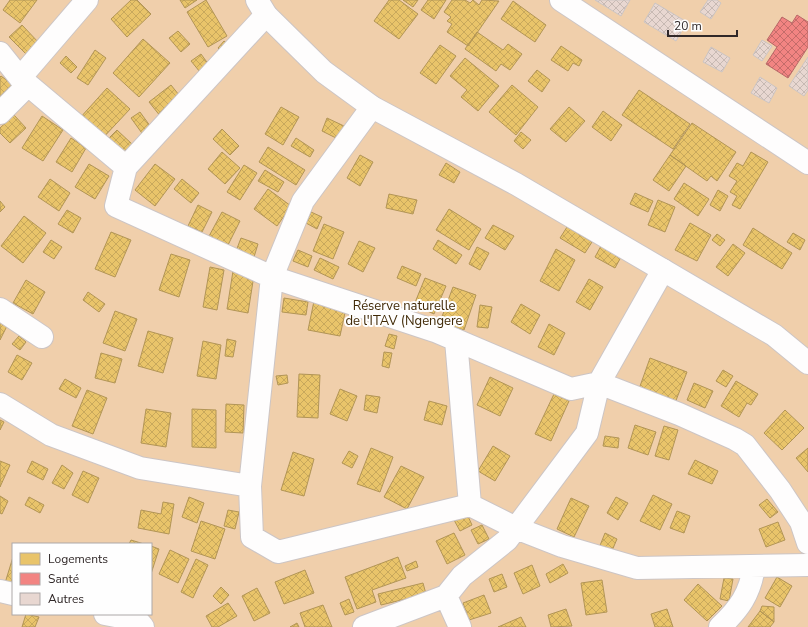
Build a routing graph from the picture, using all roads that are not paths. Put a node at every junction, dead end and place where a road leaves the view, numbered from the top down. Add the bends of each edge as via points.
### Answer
1 (87, 0) edge
2 (561, 0) edge
3 (261, 7) edge
4 (0, 53) edge
5 (24, 81) junction
6 (372, 107) junction
7 (0, 113) edge
8 (808, 163) edge
9 (126, 167) junction
10 (663, 270) junction
11 (272, 277) junction
12 (0, 309) edge
13 (42, 337) dead end
14 (456, 340) junction
15 (808, 363) edge
16 (599, 383) junction
17 (0, 404) edge
18 (250, 486) junction
19 (470, 505) junction
20 (516, 528) junction
21 (808, 543) edge
22 (808, 565) edge
23 (754, 567) junction
24 (0, 591) edge
25 (12, 594) edge
26 (446, 596) junction
27 (110, 615) edge
28 (143, 627) edge
29 (364, 627) edge
30 (460, 627) edge
31 (720, 627) edge

1 - 5 street
2 - 8 street
3 - 6 street via 324,72
3 - 9 street
4 - 5 street
5 - 7 street
5 - 9 street
6 - 10 street via 516,184
6 - 11 street via 303,201
9 - 11 street via 116,206
10 - 15 street via 774,335
10 - 16 street
11 - 14 street
11 - 18 street
12 - 13 street
14 - 16 street via 571,389
14 - 19 street
16 - 20 street via 587,433
16 - 21 street via 679,414 745,445 801,522
17 - 18 street via 51,435 140,468
18 - 19 street via 252,537 278,552
19 - 20 street
20 - 23 street via 562,546 637,568
20 - 26 street via 507,540 462,576
22 - 23 street
23 - 31 street via 745,599
24 - 25 street
26 - 29 street
26 - 30 street
27 - 28 street via 137,620

